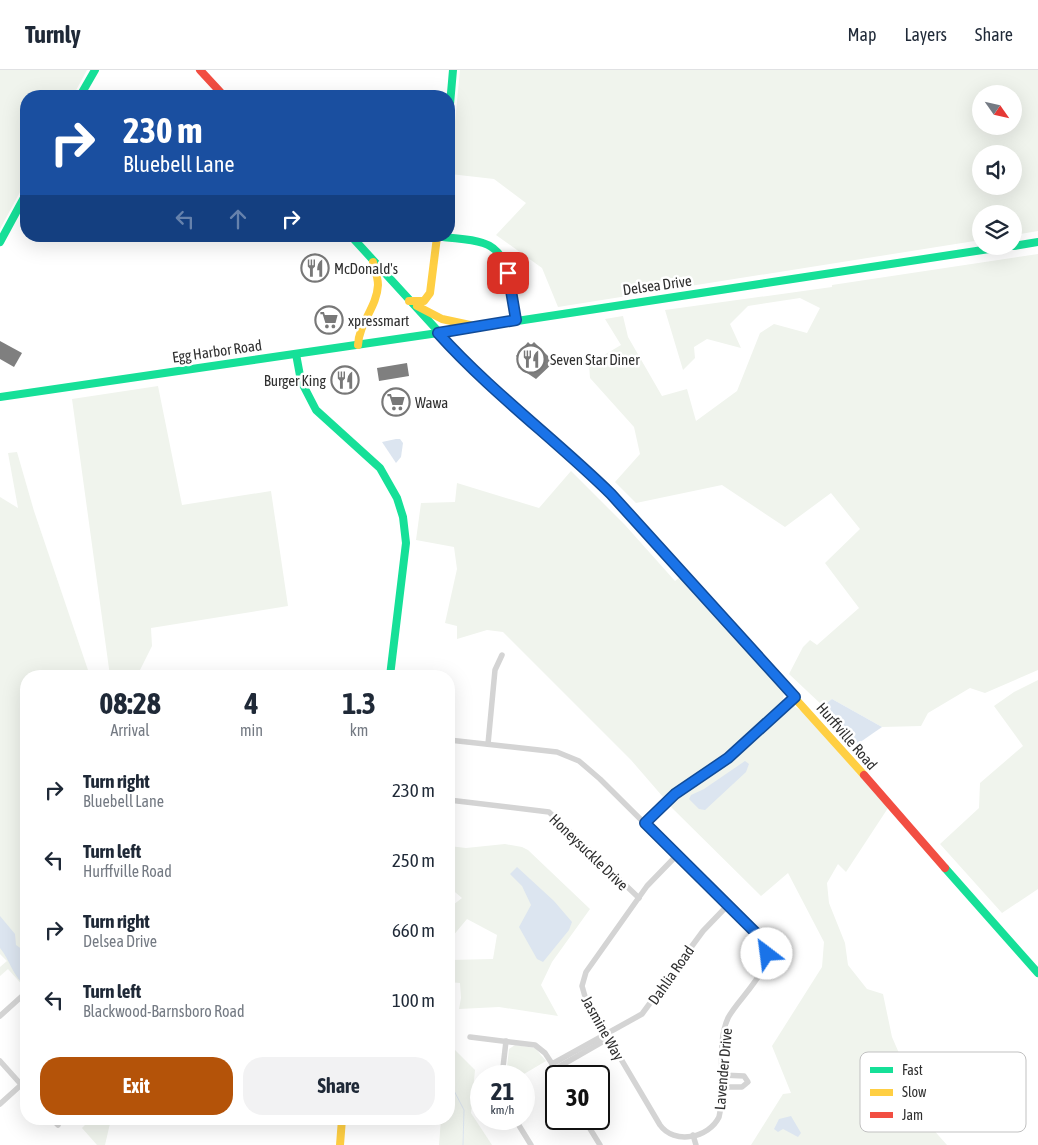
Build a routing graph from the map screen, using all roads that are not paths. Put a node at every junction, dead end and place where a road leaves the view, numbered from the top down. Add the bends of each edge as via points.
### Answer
1 (95, 70) edge
2 (200, 70) edge
3 (453, 70) edge
4 (83, 90) edge
5 (218, 90) edge
6 (451, 90) edge
7 (20, 205) edge
8 (455, 238) edge
9 (0, 242) edge
10 (356, 242) edge
11 (436, 242) edge
12 (1038, 242) edge
13 (1022, 245) edge
14 (972, 252) edge
15 (372, 260) junction
16 (409, 301) junction
17 (516, 320) junction
18 (478, 326) junction
19 (438, 333) junction
20 (358, 345) junction
21 (296, 354) junction
22 (0, 397) edge
23 (502, 655) dead end
24 (391, 670) edge
25 (795, 697) junction
26 (455, 741) edge
27 (488, 744) junction
28 (455, 801) edge
29 (645, 823) junction
30 (677, 855) junction
31 (638, 898) junction
32 (728, 906) junction
33 (1038, 973) edge
34 (20, 997) edge
35 (0, 1016) edge
36 (607, 1035) junction
37 (470, 1037) dead end
38 (506, 1041) junction
39 (0, 1061) edge
40 (503, 1065) edge
41 (553, 1065) edge
42 (556, 1065) edge
43 (722, 1075) junction
44 (20, 1084) edge
45 (20, 1086) edge
46 (722, 1087) junction
47 (0, 1104) edge
48 (342, 1125) edge
49 (522, 1130) edge
50 (591, 1130) edge
51 (693, 1135) junction
52 (340, 1145) edge
53 (531, 1145) edge
54 (600, 1145) edge
55 (696, 1145) edge

1 - 4 main road
2 - 5 main road
3 - 6 main road
7 - 9 main road
8 - 17 main road via 484,242 498,250 506,263
10 - 15 main road
11 - 16 main road via 430,293 424,301
12 - 13 main road
14 - 17 main road, Delsea Drive
15 - 16 main road
15 - 20 main road via 377,292 358,328
16 - 18 main road via 442,320
16 - 19 main road
17 - 18 main road, Delsea Drive
18 - 19 main road, Delsea Drive
19 - 20 main road, Egg Harbor Road
19 - 25 main road, Hurffville Road via 489,387 611,494
20 - 21 main road, Egg Harbor Road
21 - 22 main road, Egg Harbor Road
21 - 24 main road via 301,381 313,404 327,421 380,468 397,498 403,518 406,543
23 - 27 street via 495,670
25 - 29 street via 728,758 675,794
25 - 33 main road, Hurffville Road
26 - 27 street, Lavender Drive
27 - 29 street, Lavender Drive via 551,751 574,759 592,771
28 - 31 street, Honeysuckle Drive via 549,812
29 - 30 street, Lavender Drive
30 - 31 street, Jasmine Way
30 - 32 street, Lavender Drive
31 - 36 street, Jasmine Way via 583,979 584,996
32 - 36 street, Dahlia Road via 702,931 644,1012
32 - 43 street, Lavender Drive via 762,939 768,956 765,966 727,1021
34 - 35 street
36 - 42 street, Dahlia Road via 601,1035
36 - 51 street, Jasmine Way via 663,1130 678,1137
37 - 38 street
38 - 40 street
38 - 41 street via 538,1046
39 - 44 street
43 - 46 street, Lavender Drive
43 - 46 street via 744,1076 748,1082 742,1087
45 - 47 street
46 - 51 street, Lavender Drive via 717,1122 709,1130
48 - 52 main road
49 - 53 street
50 - 54 street
51 - 55 street

